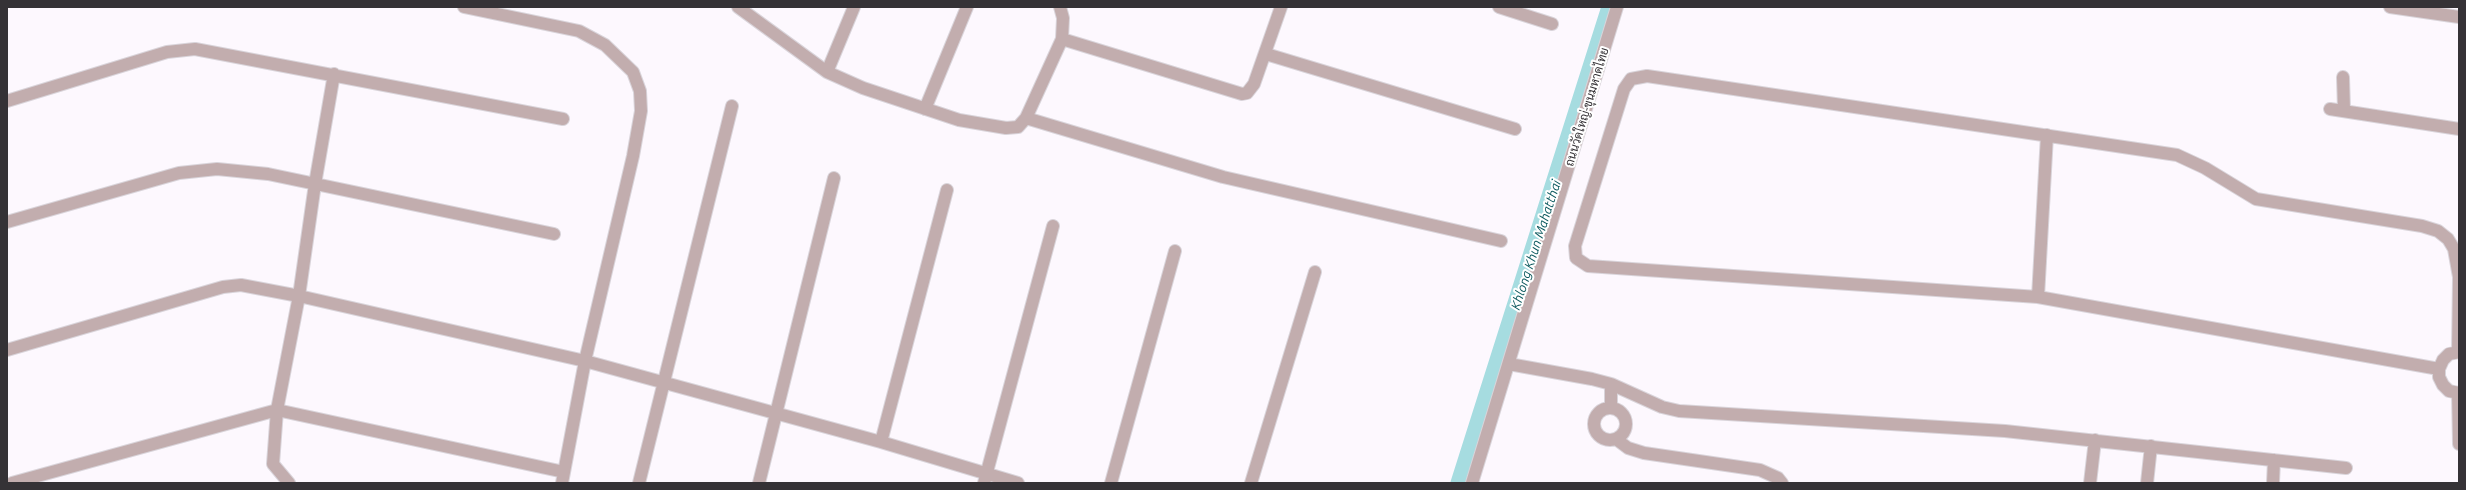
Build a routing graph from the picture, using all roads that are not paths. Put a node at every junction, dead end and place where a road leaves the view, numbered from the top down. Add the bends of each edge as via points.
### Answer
1 (464, 7) edge
2 (738, 7) edge
3 (854, 7) edge
4 (967, 7) edge
5 (1060, 7) edge
6 (1281, 7) edge
7 (1499, 7) edge
8 (1617, 7) edge
9 (2390, 7) edge
10 (2431, 10) edge
11 (2459, 17) edge
12 (1552, 24) dead end
13 (1062, 39) junction
14 (1266, 54) junction
15 (827, 72) junction
16 (334, 74) junction
17 (2343, 77) dead end
18 (7, 101) edge
19 (732, 106) dead end
20 (925, 109) junction
21 (2330, 109) dead end
22 (2344, 110) junction
23 (1026, 118) junction
24 (563, 119) dead end
25 (1515, 129) dead end
26 (2459, 129) edge
27 (2047, 135) junction
28 (834, 178) dead end
29 (315, 184) junction
30 (947, 190) dead end
31 (7, 222) edge
32 (1053, 226) dead end
33 (554, 234) dead end
34 (1501, 241) dead end
35 (1175, 251) dead end
36 (1315, 272) dead end
37 (299, 296) junction
38 (2038, 297) junction
39 (7, 350) edge
40 (2459, 352) edge
41 (585, 361) junction
42 (1509, 364) junction
43 (2439, 368) junction
44 (664, 384) junction
45 (1611, 384) junction
46 (2458, 393) edge
47 (1611, 408) junction
48 (276, 410) junction
49 (774, 414) junction
50 (1616, 439) junction
51 (2095, 440) junction
52 (881, 442) junction
53 (2459, 444) edge
54 (2151, 446) junction
55 (2274, 460) junction
56 (2346, 468) dead end
57 (564, 478) edge
58 (985, 478) edge
59 (12, 483) edge
60 (289, 483) edge
61 (639, 483) edge
62 (758, 483) edge
63 (1018, 483) edge
64 (1111, 483) edge
65 (1251, 483) edge
66 (1472, 483) edge
67 (1782, 483) edge
68 (2090, 483) edge
69 (2147, 483) edge
70 (2273, 483) edge

1 - 41 street via 579,31 605,45 633,72 640,91 641,111 633,156
2 - 15 street
3 - 15 street
4 - 20 street
5 - 13 street via 1063,18
6 - 14 street
7 - 12 street
8 - 42 street, ถนนวัดใหญ่-ขุนมหาดไทย
9 - 10 street
10 - 11 street
13 - 14 street via 1239,94 1247,93 1251,89
13 - 23 street
14 - 25 street
15 - 20 street via 863,88
16 - 18 street via 208,50 184,49
16 - 24 street
16 - 29 street
17 - 22 street
19 - 44 street
20 - 23 street via 959,120 1006,128 1018,127
21 - 22 street
22 - 26 street
23 - 34 street via 1223,177
27 - 38 street
27 - 38 street via 1638,76 1631,79 1624,89 1574,246 1576,258 1588,266
27 - 40 street via 2177,155 2205,168 2256,199 2422,226 2438,231 2448,239 2457,259
28 - 49 street
29 - 31 street via 268,174 217,169 179,173
29 - 33 street
29 - 37 street
30 - 52 street
32 - 58 street
35 - 64 street
36 - 65 street
37 - 39 street via 241,286 223,287
37 - 41 street
37 - 48 street
38 - 43 street
40 - 43 street via 2450,354
41 - 44 street
41 - 57 street
42 - 45 street
42 - 66 street, ถนนวัดใหญ่-ขุนมหาดไทย
43 - 46 street via 2439,377 2443,385
44 - 49 street
44 - 61 street
45 - 47 street
45 - 51 street via 1639,398 1679,411 2005,431
46 - 53 street
47 - 50 street via 1621,412 1626,421 1624,432
47 - 50 street via 1600,411 1595,426 1600,436 1610,440
48 - 57 street
48 - 59 street
48 - 60 street via 272,464
49 - 52 street
49 - 62 street
50 - 67 street via 1628,448 1644,453 1760,470 1778,478
51 - 54 street
51 - 68 street
52 - 58 street
54 - 55 street
54 - 69 street
55 - 56 street
55 - 70 street
58 - 63 street

